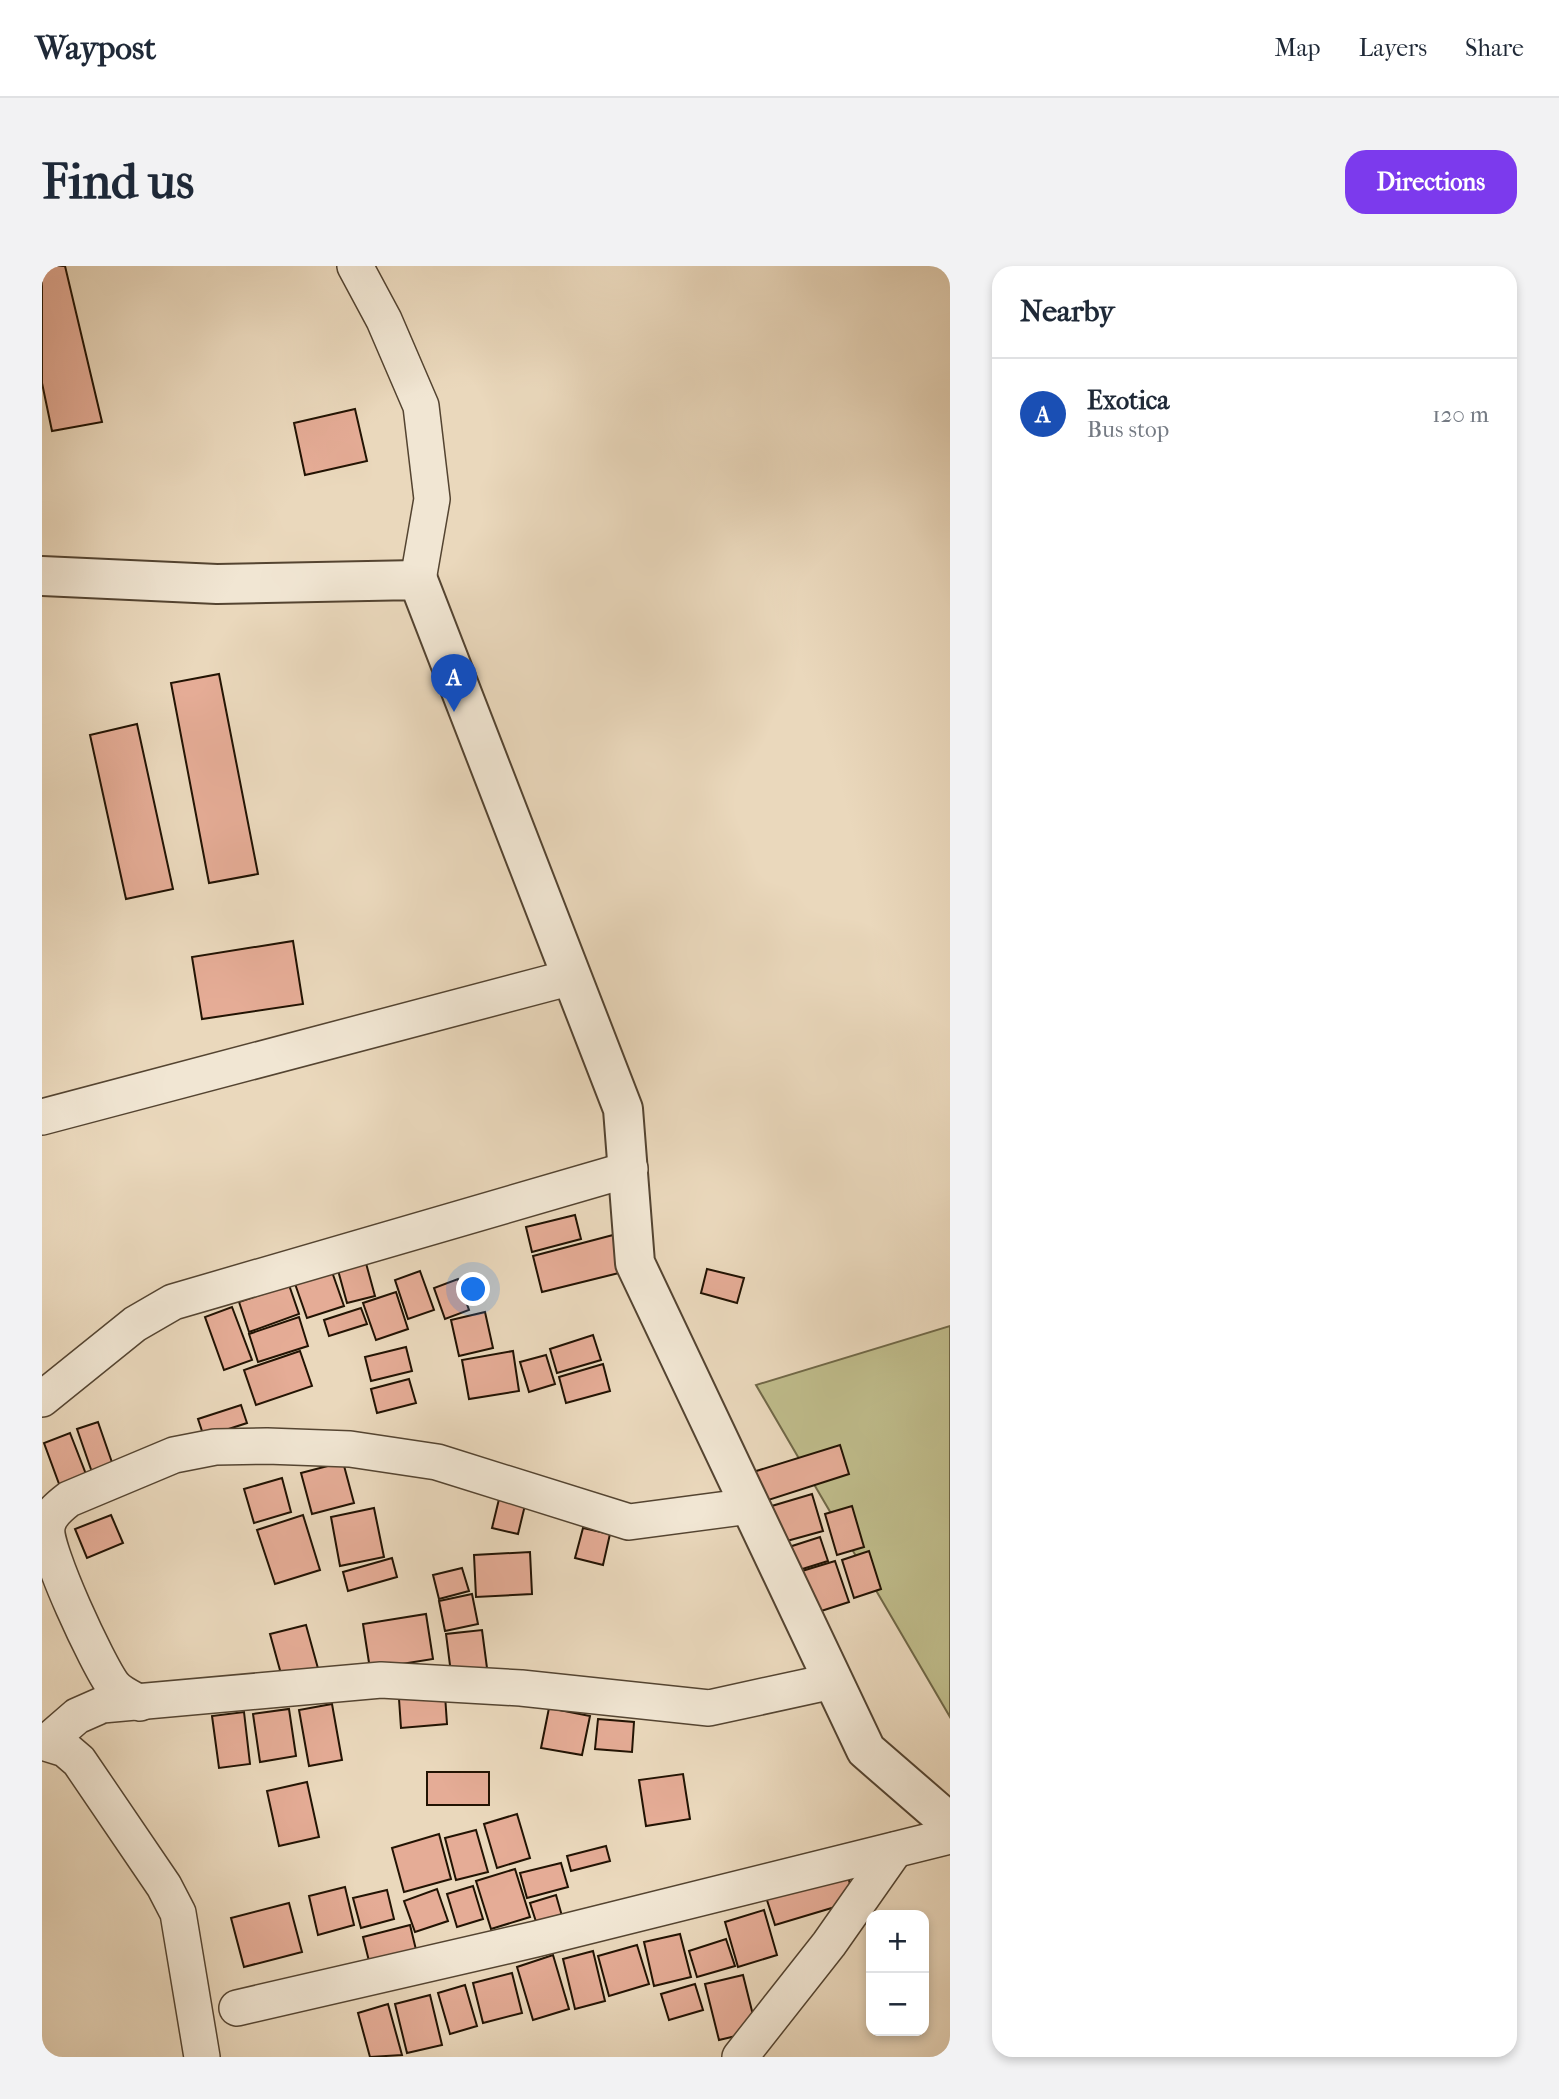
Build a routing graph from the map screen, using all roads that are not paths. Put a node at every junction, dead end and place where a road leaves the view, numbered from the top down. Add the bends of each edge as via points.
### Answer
1 (355, 266) edge
2 (42, 576) edge
3 (418, 580) junction
4 (572, 977) junction
5 (42, 1117) edge
6 (630, 1169) junction
7 (42, 1399) edge
8 (750, 1506) junction
9 (833, 1681) junction
10 (140, 1703) junction
11 (45, 1742) edge
12 (950, 1823) edge
13 (950, 1836) edge
14 (895, 1850) junction
15 (237, 2008) dead end
16 (202, 2057) edge
17 (740, 2057) edge

1 - 3 street via 421,406 432,499
2 - 3 street via 217,584
3 - 4 street
4 - 5 street
4 - 6 street via 623,1109
6 - 7 street via 173,1302 135,1324
6 - 8 street via 635,1264
8 - 9 street
8 - 10 street via 629,1521 437,1462 350,1449 215,1447 174,1455 69,1499 55,1511 47,1527 50,1550 100,1662 114,1688
9 - 10 street via 709,1708 521,1688 380,1680
9 - 12 street via 866,1750
10 - 11 street via 89,1709
11 - 16 street via 65,1749 79,1761 178,1913
13 - 14 street
14 - 15 street via 536,1940
14 - 17 street via 829,1944

